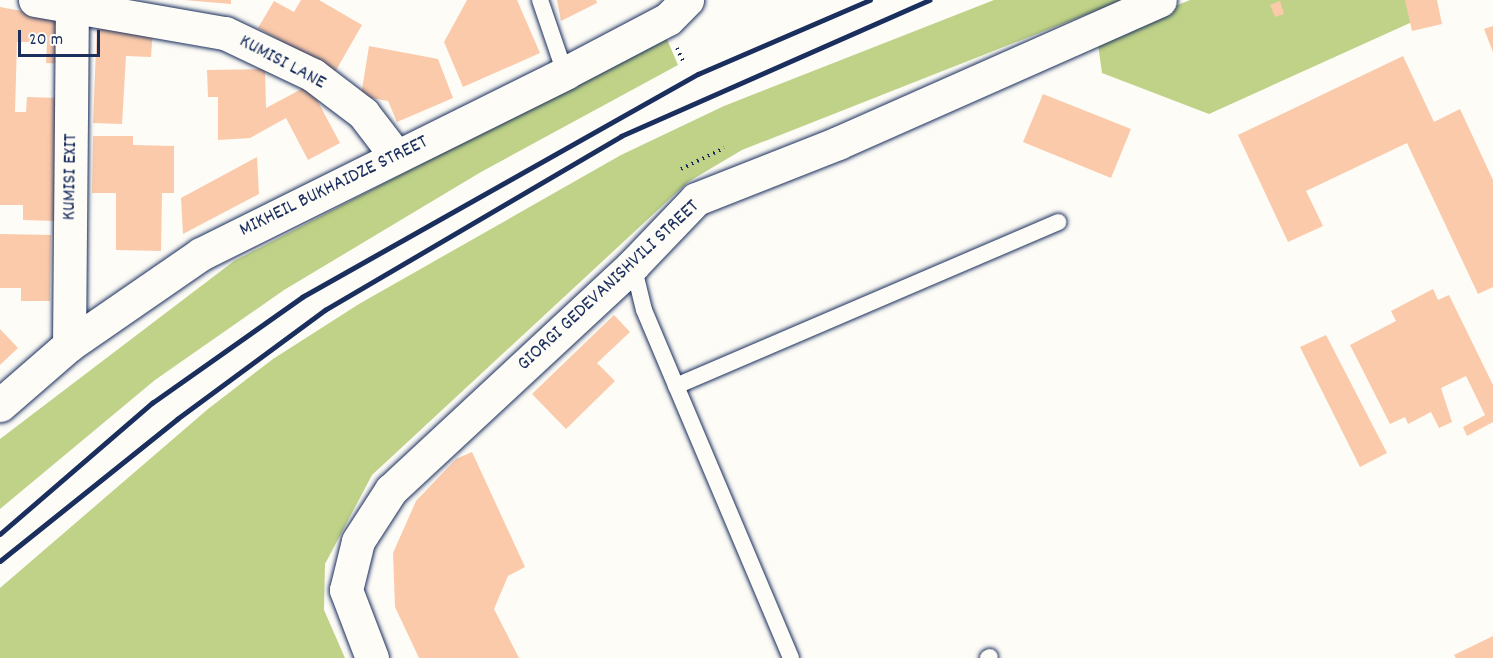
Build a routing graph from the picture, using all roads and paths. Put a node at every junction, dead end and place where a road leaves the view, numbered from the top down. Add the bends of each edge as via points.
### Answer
1 (35, 0) edge
2 (540, 0) edge
3 (687, 0) edge
4 (1160, 0) edge
5 (72, 9) junction
6 (675, 41) dead end
7 (683, 61) dead end
8 (565, 73) junction
9 (724, 148) dead end
10 (396, 156) junction
11 (681, 169) dead end
12 (1058, 222) dead end
13 (633, 265) junction
14 (69, 345) junction
15 (676, 386) junction
16 (0, 405) edge
17 (372, 658) edge
18 (791, 658) edge

1 - 5 street, KUMISI LANE
2 - 8 lane
3 - 8 street, MIKHEIL BUKHAIDZE STREET via 668,19
4 - 13 street, GIORGI GEDEVANISHVILI STREET via 838,143 696,199
5 - 10 street, KUMISI LANE via 225,33 313,75 363,113
5 - 14 street, KUMISI EXIT
6 - 7 path
8 - 10 street, MIKHEIL BUKHAIDZE STREET
9 - 11 path
10 - 14 street, MIKHEIL BUKHAIDZE STREET via 201,254
12 - 15 lane
13 - 15 lane via 644,310
13 - 17 street, GIORGI GEDEVANISHVILI STREET via 391,490 358,541 346,590
14 - 16 street, MIKHEIL BUKHAIDZE STREET
15 - 18 lane

